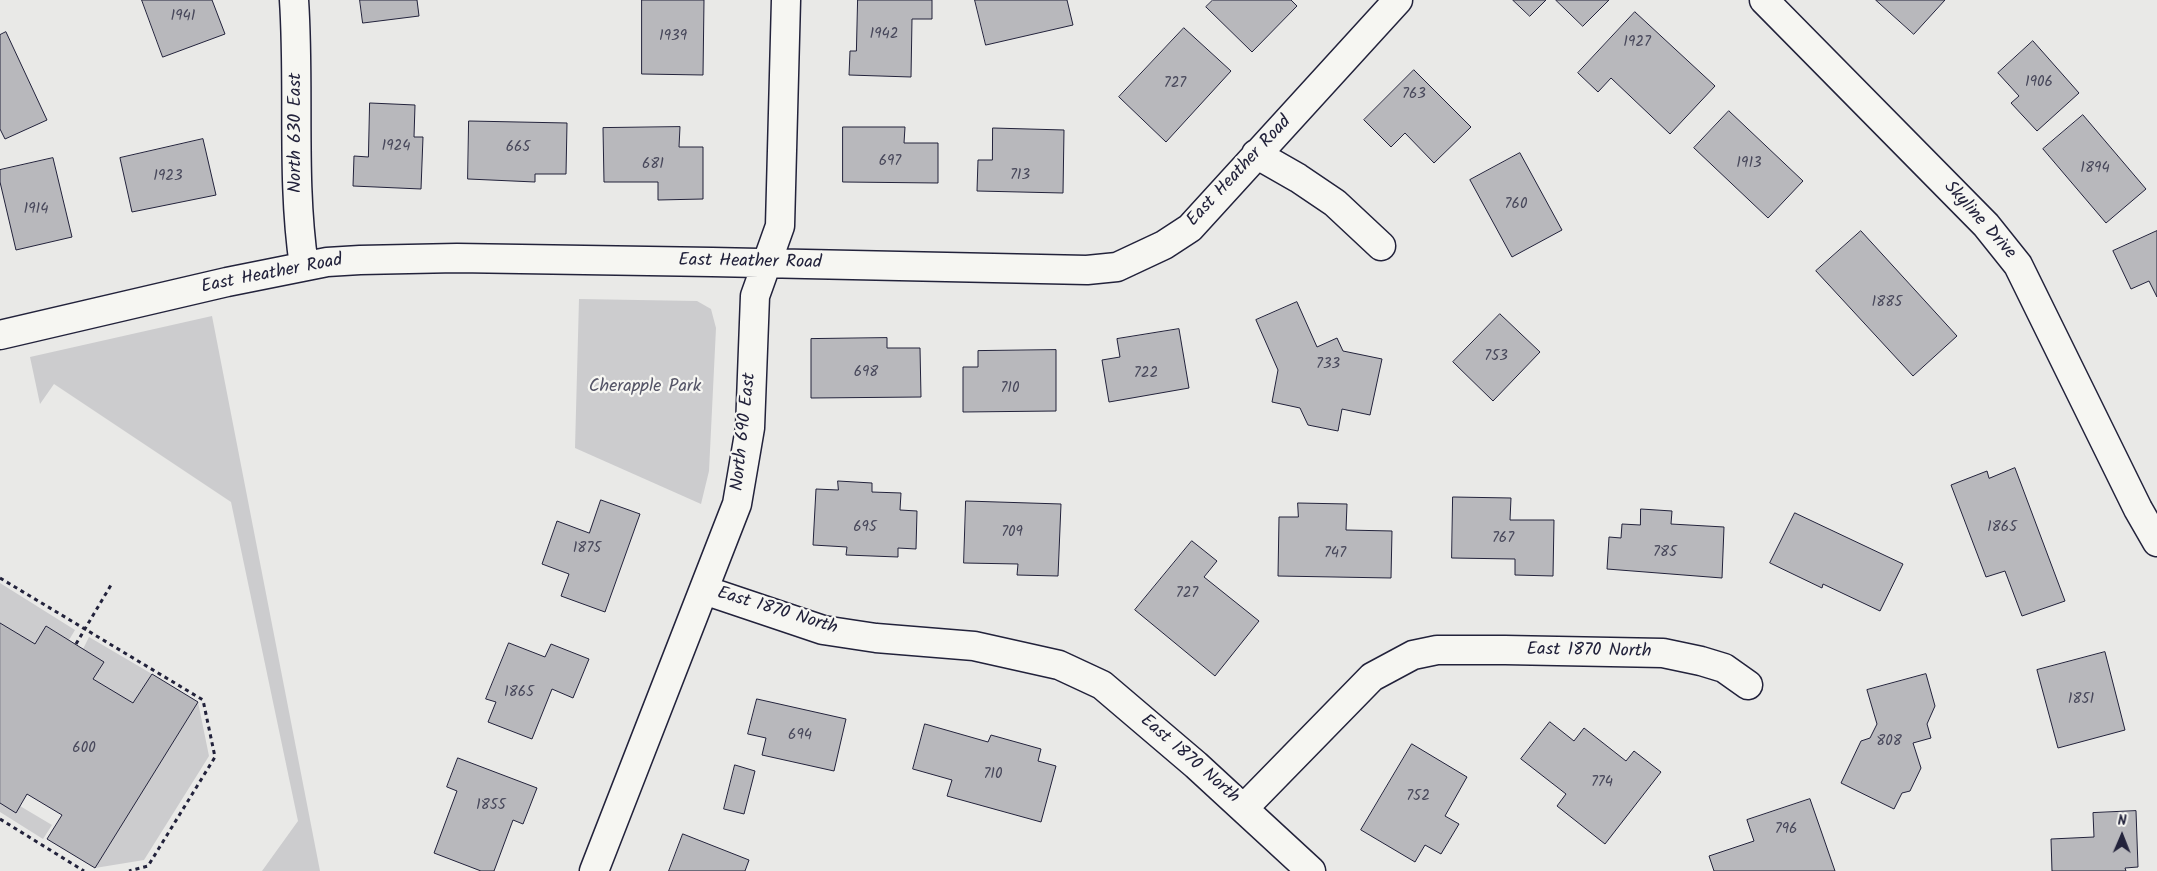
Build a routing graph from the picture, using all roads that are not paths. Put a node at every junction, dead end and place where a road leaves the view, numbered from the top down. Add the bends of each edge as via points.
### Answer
1 (294, 0) edge
2 (786, 0) edge
3 (1398, 0) edge
4 (1764, 0) edge
5 (1256, 154) junction
6 (1381, 246) dead end
7 (768, 263) junction
8 (304, 266) junction
9 (0, 336) edge
10 (2157, 542) edge
11 (704, 590) junction
12 (1748, 685) dead end
13 (1244, 808) junction
14 (594, 871) edge
15 (1311, 871) edge

1 - 8 street, North 630 East via 297,46 295,178
2 - 7 street, North 690 East via 780,226
3 - 5 street, East Heather Road
4 - 10 street, Skyline Drive via 1986,225 2018,265
5 - 6 street via 1334,203
5 - 7 street, East Heather Road via 1190,228 1117,267 1087,270
7 - 8 street, East Heather Road via 457,258 360,260
7 - 11 street, North 690 East via 756,296 750,428 744,470 737,504
8 - 9 street, East Heather Road
11 - 13 street, East 1870 North via 822,630 974,646 1055,664 1102,685
11 - 14 street, North 690 East
12 - 13 street, East 1870 North via 1724,668 1663,653 1437,650 1413,655 1372,677
13 - 15 street

